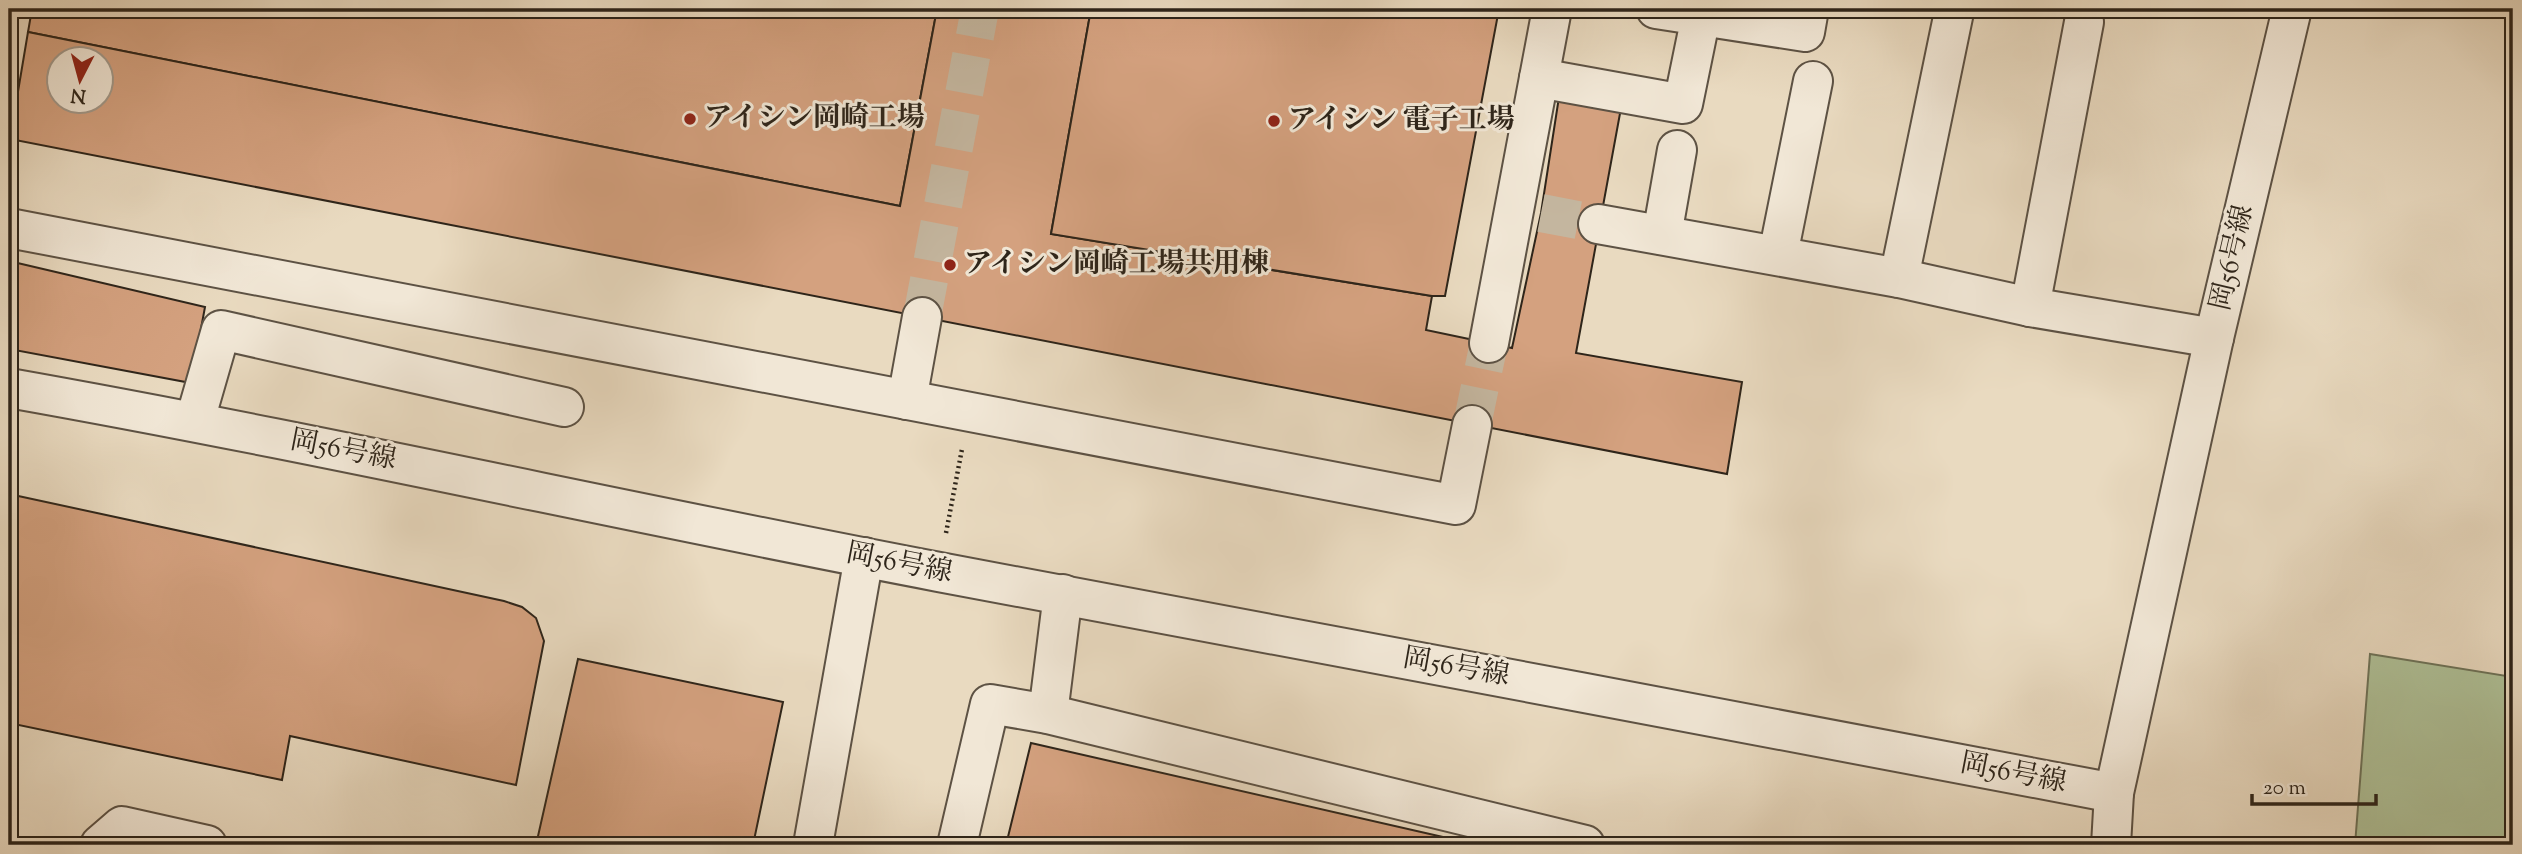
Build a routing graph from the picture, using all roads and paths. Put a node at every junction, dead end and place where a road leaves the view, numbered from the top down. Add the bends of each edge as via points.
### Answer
1 (1552, 9) edge
2 (1656, 9) edge
3 (1810, 9) edge
4 (2292, 9) edge
5 (1954, 12) dead end
6 (1701, 16) junction
7 (2084, 22) dead end
8 (1539, 78) junction
9 (1813, 81) dead end
10 (1677, 150) dead end
11 (1598, 224) tunnel mouth
12 (9, 228) edge
13 (1662, 235) junction
14 (1778, 255) junction
15 (1899, 278) junction
16 (2029, 307) junction
17 (922, 317) tunnel mouth
18 (2214, 338) junction
19 (1489, 343) tunnel mouth
20 (9, 387) edge
21 (907, 400) junction
22 (564, 407) dead end
23 (969, 411) junction
24 (195, 421) junction
25 (1472, 425) tunnel mouth
26 (864, 557) junction
27 (939, 572) junction
28 (1063, 594) junction
29 (1048, 714) junction
30 (2114, 793) junction
31 (100, 845) edge
32 (207, 845) edge
33 (813, 845) edge
34 (957, 845) edge
35 (1585, 845) edge
36 (2111, 845) edge

1 - 8 street
2 - 6 street
3 - 6 street via 1805,32
4 - 18 street, 岡56号線
5 - 15 street
6 - 8 street via 1684,104
7 - 16 street
8 - 19 street via 1528,209
9 - 14 street
10 - 13 street
11 - 13 street
12 - 21 street
13 - 14 street
14 - 15 street
15 - 16 street
16 - 18 street
17 - 21 street
18 - 30 street, 岡56号線
20 - 24 street, 岡56号線
21 - 23 street
22 - 24 street via 221,330
23 - 25 street via 1456,505
23 - 27 path
24 - 26 street, 岡56号線
26 - 27 street, 岡56号線
26 - 33 street
27 - 28 street, 岡56号線
28 - 29 street
28 - 30 street, 岡56号線
29 - 34 street via 990,704
29 - 35 street
30 - 36 street
31 - 32 street via 122,826

